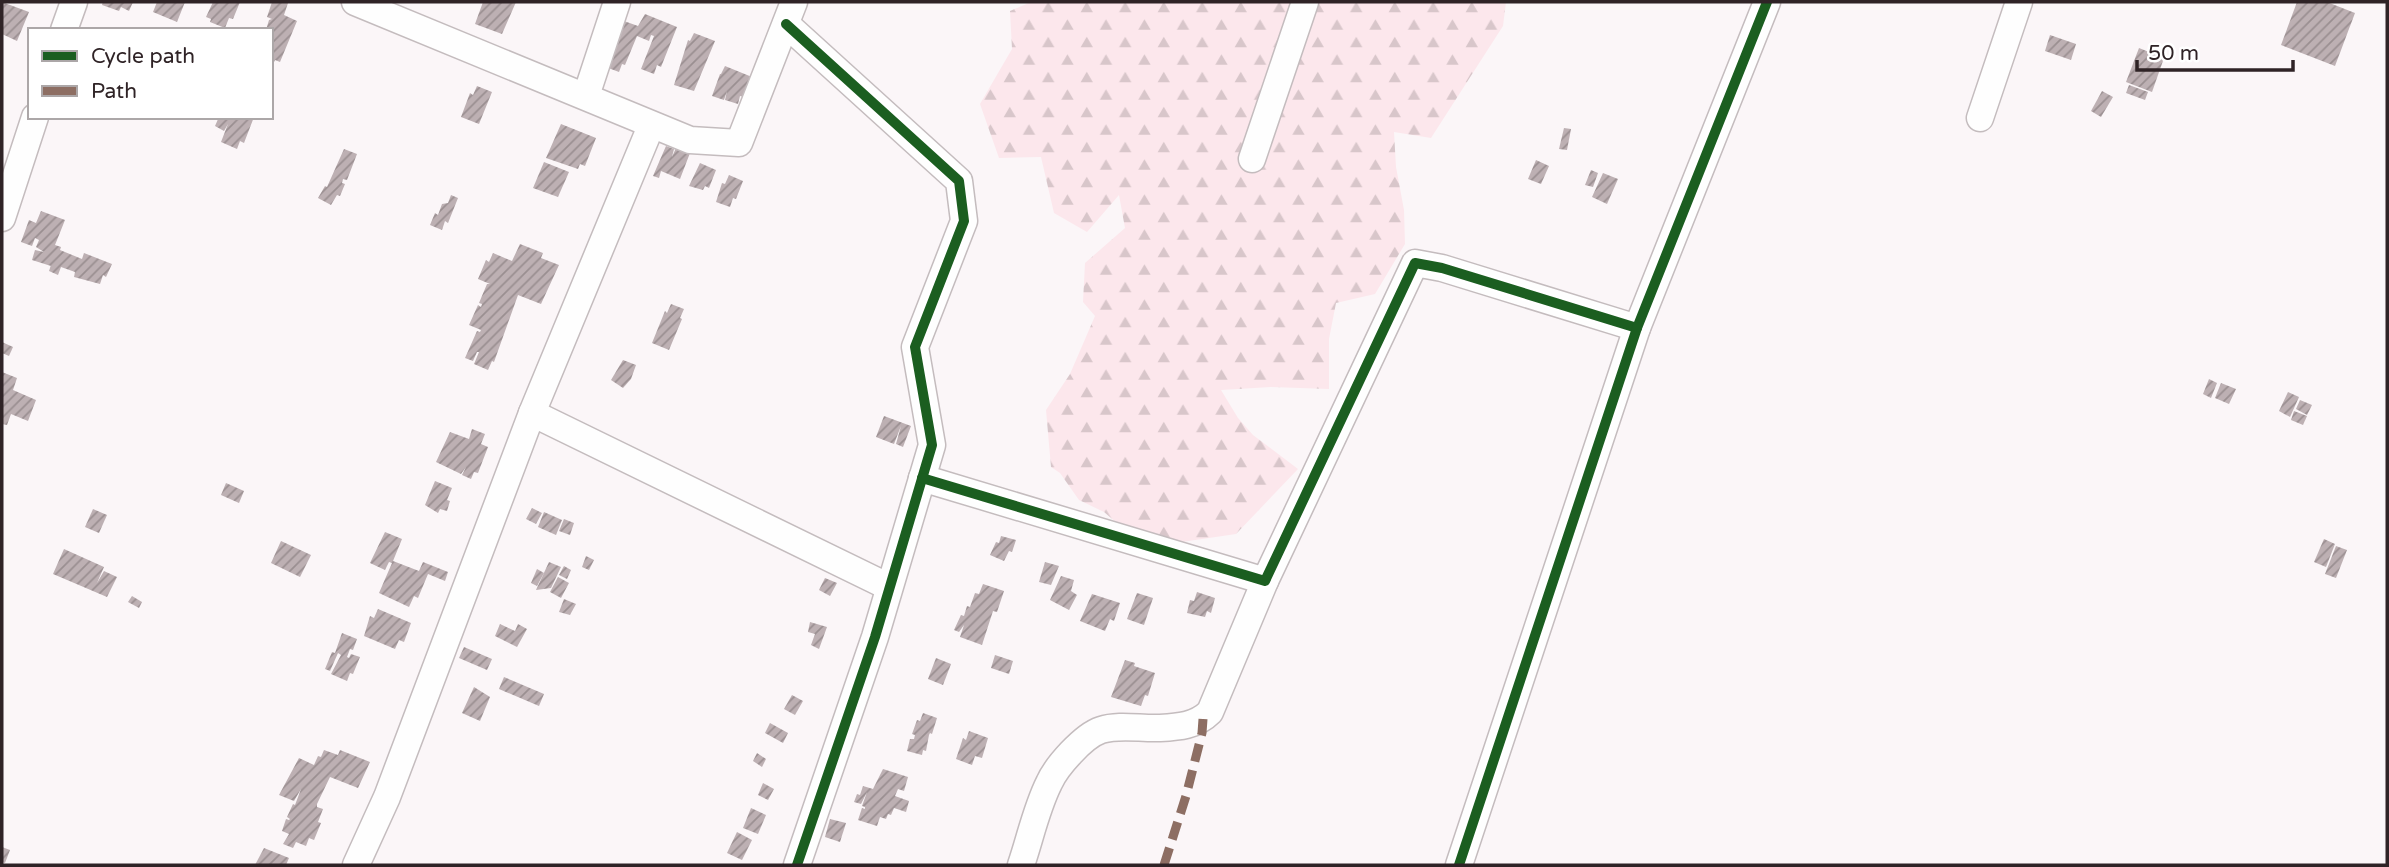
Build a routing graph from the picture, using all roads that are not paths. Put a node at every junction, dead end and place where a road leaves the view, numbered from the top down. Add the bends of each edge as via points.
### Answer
1 (74, 2) edge
2 (355, 2) edge
3 (617, 2) edge
4 (1304, 2) edge
5 (1767, 2) edge
6 (2019, 2) edge
7 (790, 13) edge
8 (66, 28) edge
9 (586, 96) junction
10 (1980, 118) dead end
11 (34, 119) edge
12 (651, 126) junction
13 (1252, 159) dead end
14 (2, 218) edge
15 (1637, 328) junction
16 (532, 413) junction
17 (922, 478) junction
18 (1265, 581) junction
19 (889, 587) junction
20 (356, 865) edge
21 (797, 865) edge
22 (1021, 865) edge
23 (1459, 865) edge

1 - 8 street
2 - 9 street
3 - 9 street
4 - 13 street
5 - 15 street
6 - 10 street
7 - 12 street via 739,143 690,141
7 - 17 street via 959,181 964,221 915,347 932,445
9 - 12 street
11 - 14 street
12 - 16 street
15 - 18 street via 1415,263
15 - 23 street
16 - 19 street
16 - 20 street via 387,797
17 - 18 street
17 - 19 street
18 - 22 street via 1210,712 1183,727 1114,727 1087,738 1049,782
19 - 21 street

